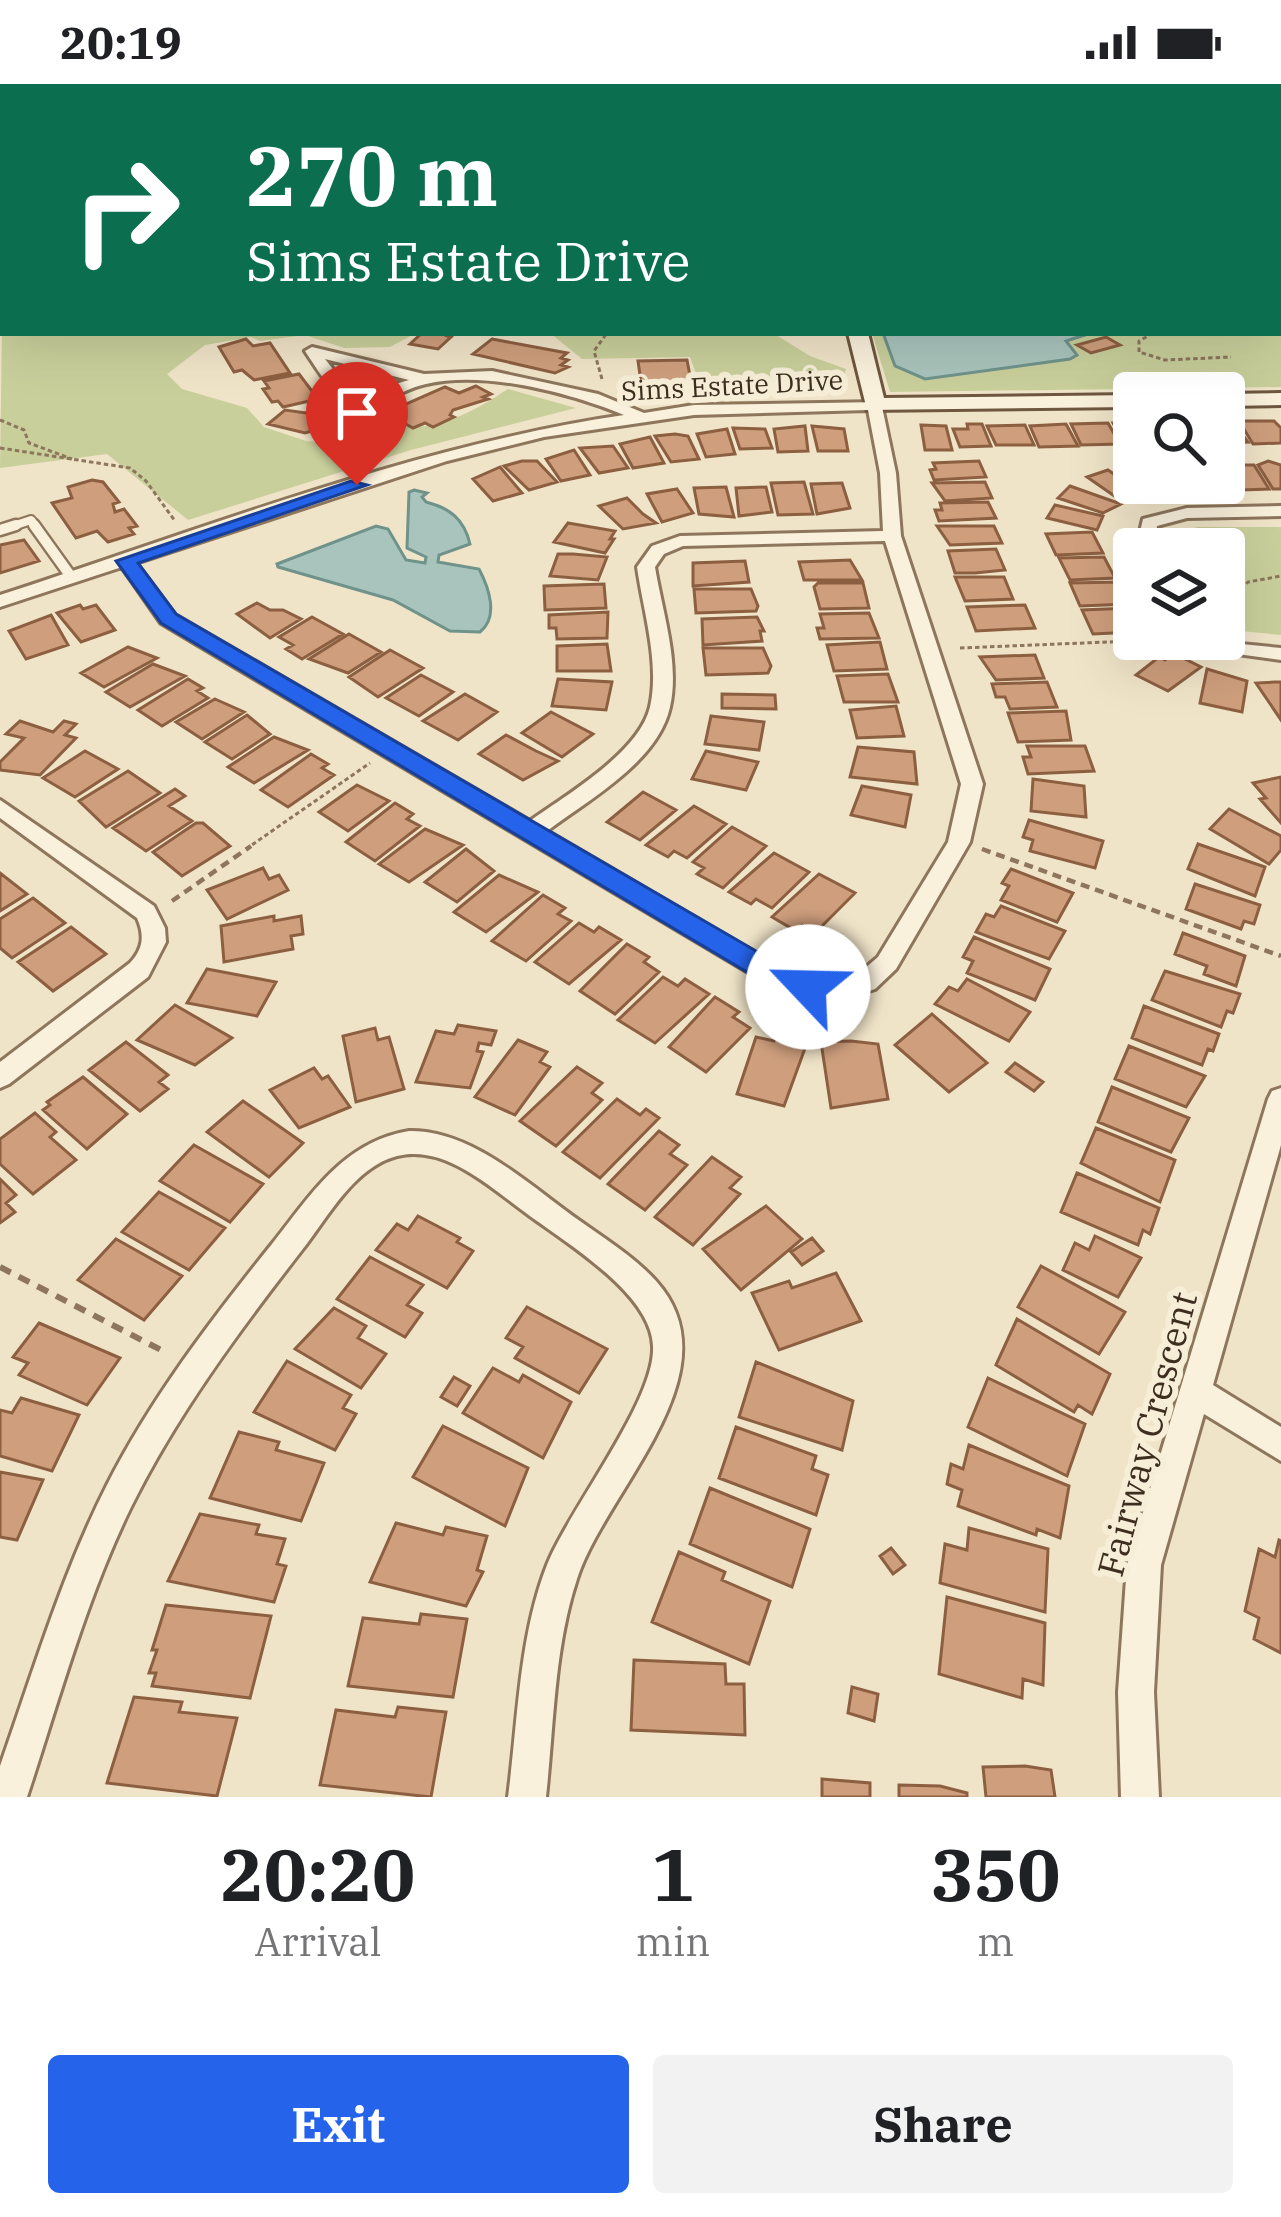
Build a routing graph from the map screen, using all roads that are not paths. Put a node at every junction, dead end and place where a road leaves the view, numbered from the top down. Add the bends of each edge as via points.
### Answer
1 (859, 336) edge
2 (424, 379) junction
3 (1281, 399) edge
4 (1245, 400) edge
5 (1113, 401) edge
6 (875, 405) junction
7 (639, 416) junction
8 (1281, 511) edge
9 (1149, 528) edge
10 (0, 530) edge
11 (892, 536) junction
12 (126, 561) junction
13 (72, 578) junction
14 (0, 601) edge
15 (1245, 650) edge
16 (1281, 654) edge
17 (0, 808) edge
18 (532, 831) junction
19 (0, 1077) edge
20 (1281, 1100) edge
21 (1198, 1393) junction
22 (1281, 1445) edge
23 (8, 1797) edge
24 (527, 1797) edge
25 (1140, 1797) edge

1 - 6 street
2 - 2 street via 381,398 352,398 312,351
2 - 7 street via 492,376 619,404
3 - 4 street
5 - 6 street, Sims Estate Drive
6 - 7 street, Sims Estate Drive
6 - 11 street
7 - 12 street, Sims Estate Drive via 458,453
8 - 9 street via 1167,516
10 - 13 lane via 31,520
11 - 18 street via 690,540 658,550 646,567 657,719 634,749
11 - 18 street via 973,784 959,842 887,963 866,982 839,991 777,977
12 - 13 street, Sims Estate Drive
12 - 18 street via 168,619
13 - 14 street, Sims Estate Drive
15 - 16 street
17 - 19 street via 146,912 156,935 139,970
20 - 21 street, Fairway Crescent
21 - 22 street
21 - 25 street, Fairway Crescent via 1144,1565
23 - 24 street via 84,1578 155,1429 342,1177 369,1155 420,1142 466,1156 643,1287 669,1330 665,1381 574,1544 553,1598

